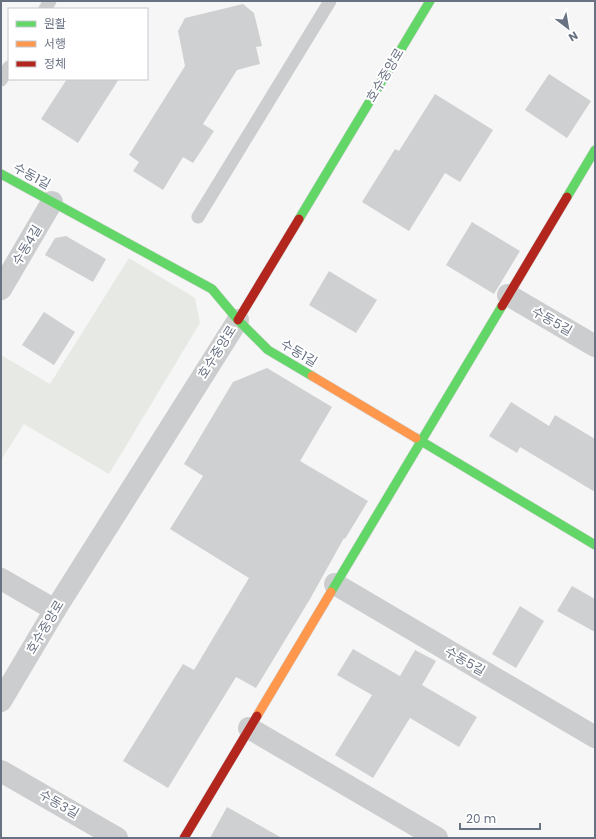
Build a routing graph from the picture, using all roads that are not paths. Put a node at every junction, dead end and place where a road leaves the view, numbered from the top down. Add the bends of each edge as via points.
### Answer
1 (330, 1) edge
2 (430, 1) edge
3 (8, 69) edge
4 (1, 80) edge
5 (595, 150) edge
6 (1, 174) edge
7 (52, 202) junction
8 (198, 217) dead end
9 (1, 289) edge
10 (508, 295) junction
11 (238, 320) junction
12 (595, 346) edge
13 (421, 441) junction
14 (595, 544) edge
15 (1, 579) edge
16 (335, 584) junction
17 (55, 610) junction
18 (1, 701) edge
19 (249, 728) junction
20 (595, 737) edge
21 (1, 771) edge
22 (117, 838) edge
23 (184, 838) edge
24 (437, 838) edge

1 - 8 lane
2 - 11 street, 호수중앙로
3 - 4 lane
5 - 10 street
6 - 7 street, 수동1길
7 - 9 street, 수동4길
7 - 11 street, 수동1길 via 212,289
10 - 12 street, 수동5길
10 - 13 street
11 - 13 street, 수동1길 via 268,350
11 - 17 street, 호수중앙로
13 - 14 street, 수동1길
13 - 16 street
15 - 17 street
16 - 19 street
16 - 20 street, 수동5길
17 - 18 street, 호수중앙로
19 - 23 street
19 - 24 street
21 - 22 street, 수동3길

